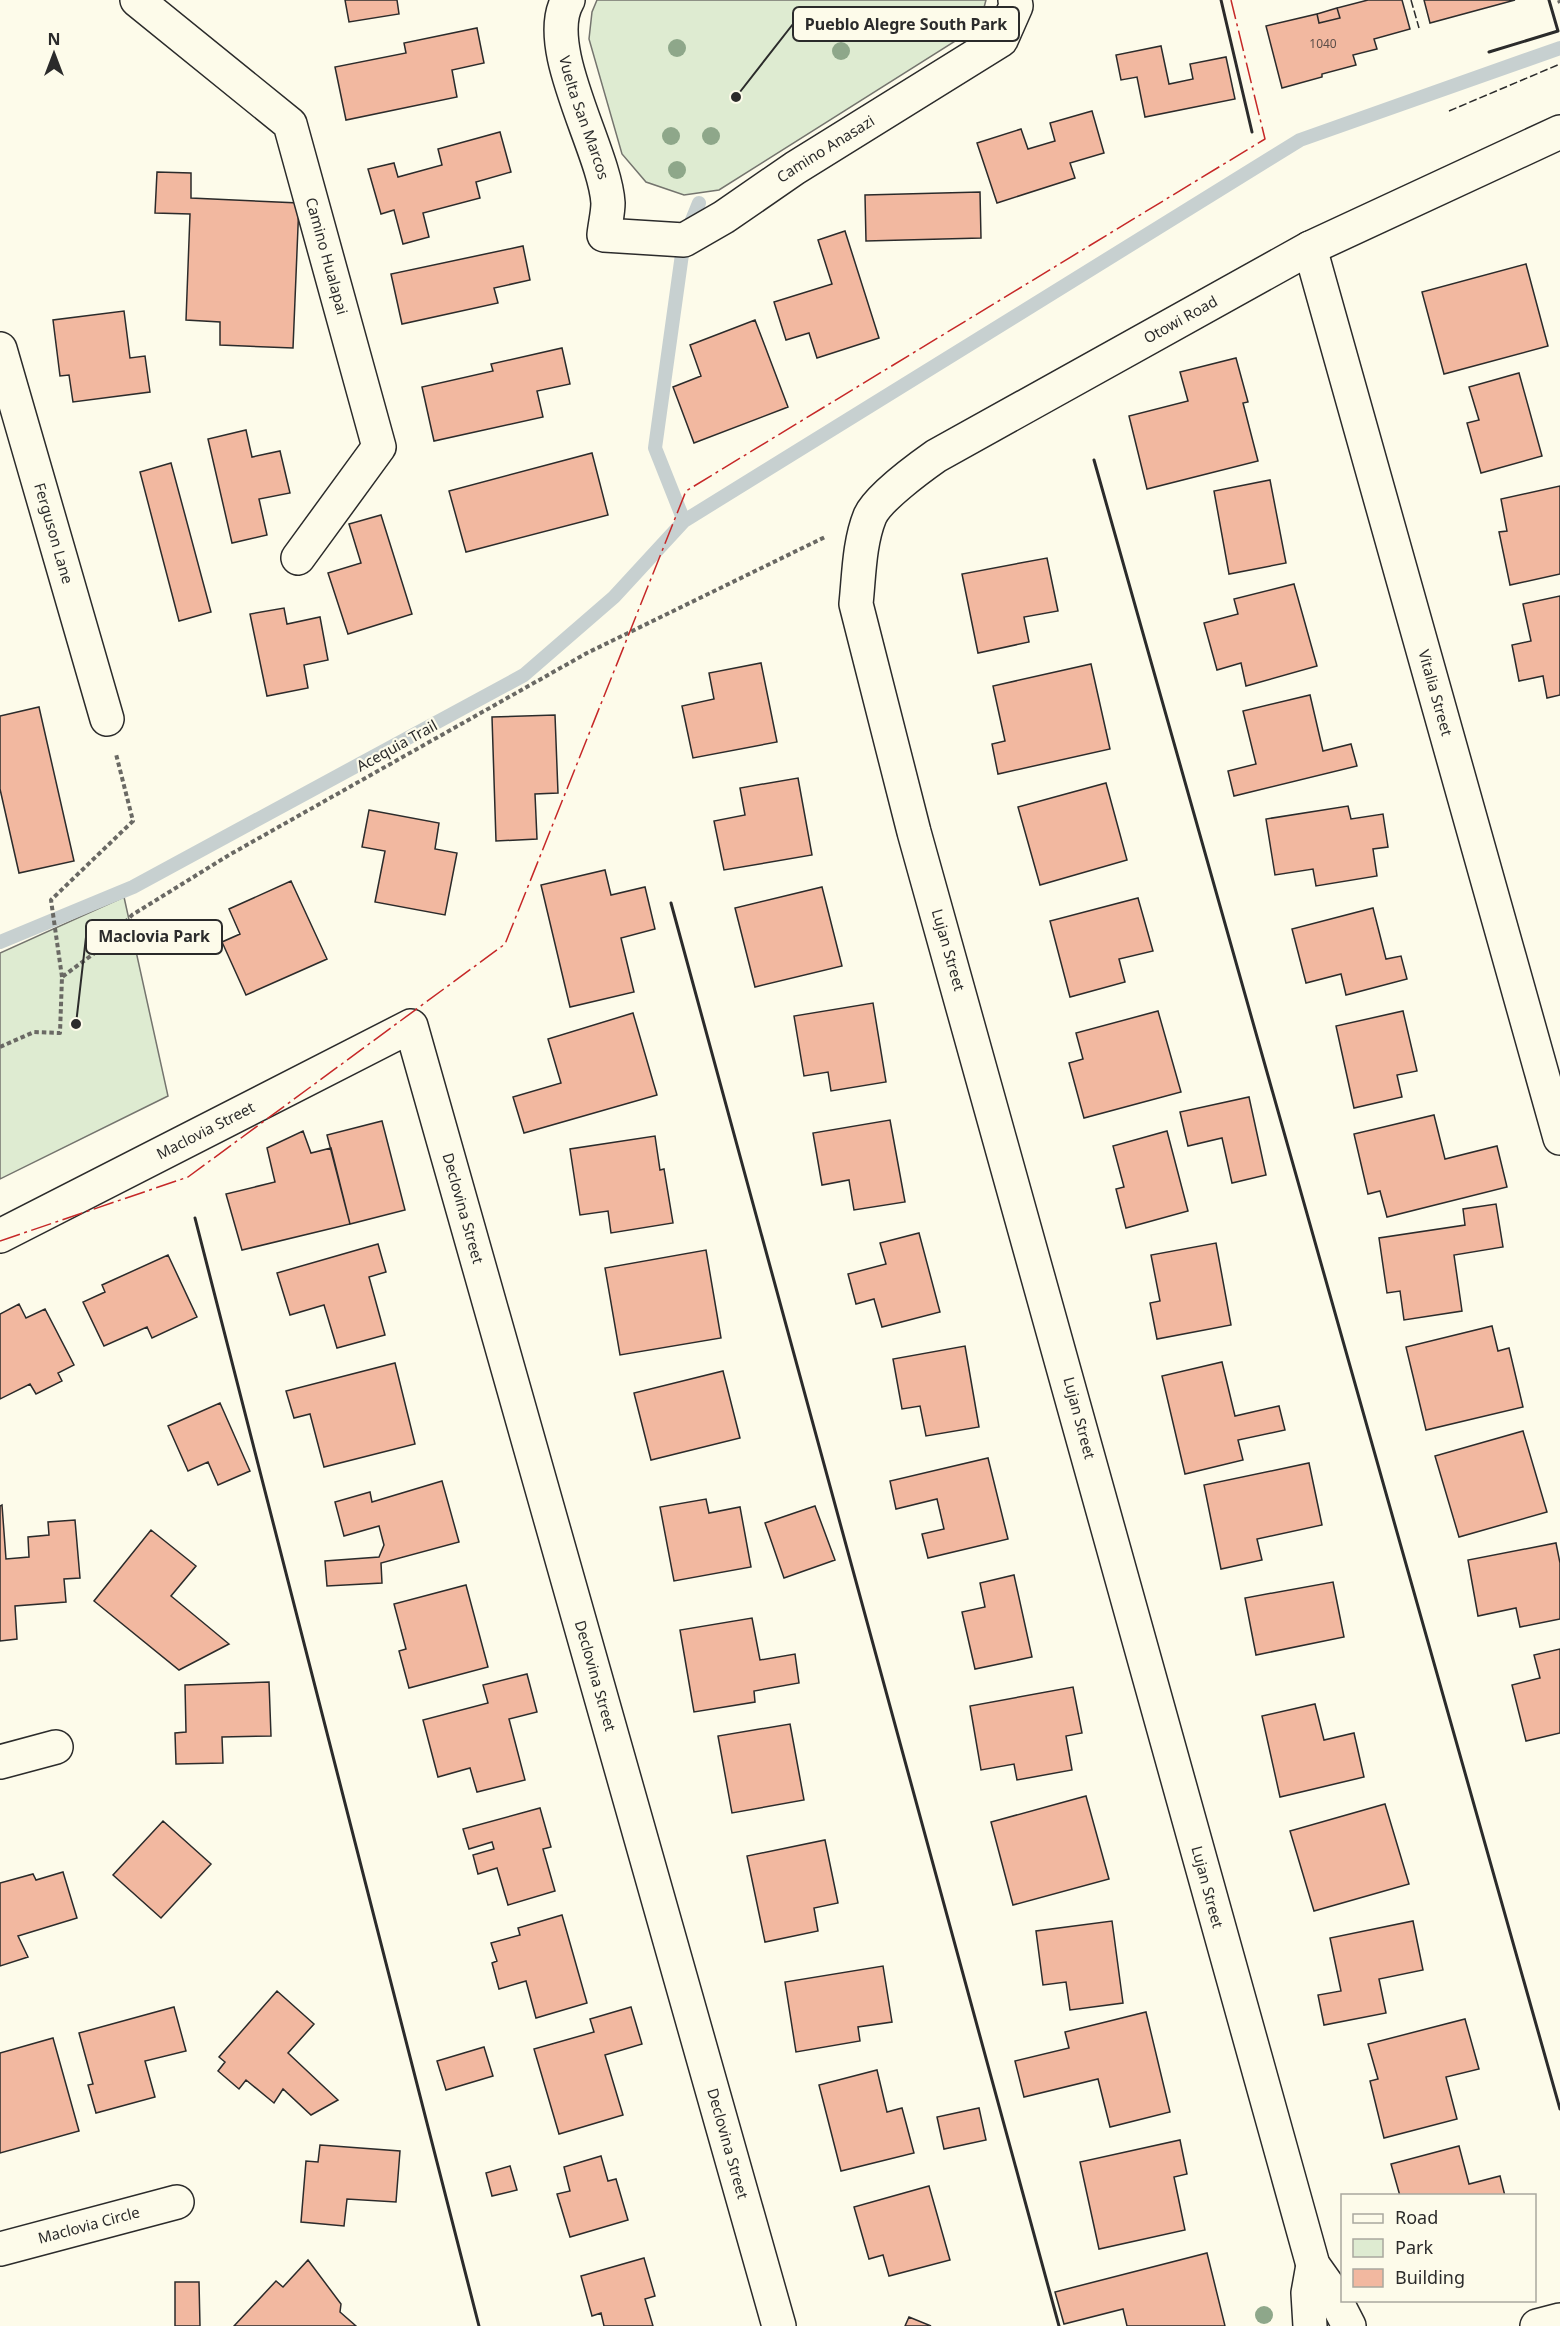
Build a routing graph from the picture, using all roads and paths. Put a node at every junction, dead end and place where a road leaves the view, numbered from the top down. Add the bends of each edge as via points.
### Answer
1 (137, 0) edge
2 (568, 0) edge
3 (1016, 0) edge
4 (1560, 132) edge
5 (604, 235) joint
6 (1310, 248) junction
7 (0, 349) edge
8 (871, 514) junction
9 (298, 558) dead end
10 (859, 569) joint
11 (107, 719) joint
12 (62, 977) junction
13 (411, 1026) joint
14 (0, 1047) edge
15 (1560, 1138) edge
16 (0, 1236) edge
17 (56, 1747) dead end
18 (0, 1762) edge
19 (177, 2202) dead end
20 (0, 2249) edge
21 (1313, 2265) junction
22 (1560, 2320) edge
23 (779, 2326) edge
24 (1310, 2326) edge
25 (1348, 2326) edge
26 (1537, 2326) edge

1 - 9 street, Camino Hualapai via 290,124 380,447
2 - 5 street, Vuelta San Marcos via 561,34 573,91 601,169 608,203
3 - 5 street, Camino Anasazi via 1001,40 684,240
4 - 6 street, Otowi Road
6 - 8 street, Otowi Road via 936,456 898,485
6 - 15 street, Vitalia Street
7 - 11 street, Ferguson Lane
8 - 10 street, Otowi Road
8 - 12 path, Acequia Trail via 586,653 229,855 132,915 100,949
10 - 21 street, Lujan Street via 856,604 914,832
11 - 12 path via 133,821 51,900
12 - 14 path via 60,1034 34,1032
13 - 16 street, Maclovia Street
13 - 23 street, Declovina Street
17 - 18 street
19 - 20 street, Maclovia Circle
21 - 24 street, Lujan Street via 1308,2293
21 - 25 street, Lujan Street
22 - 26 street

